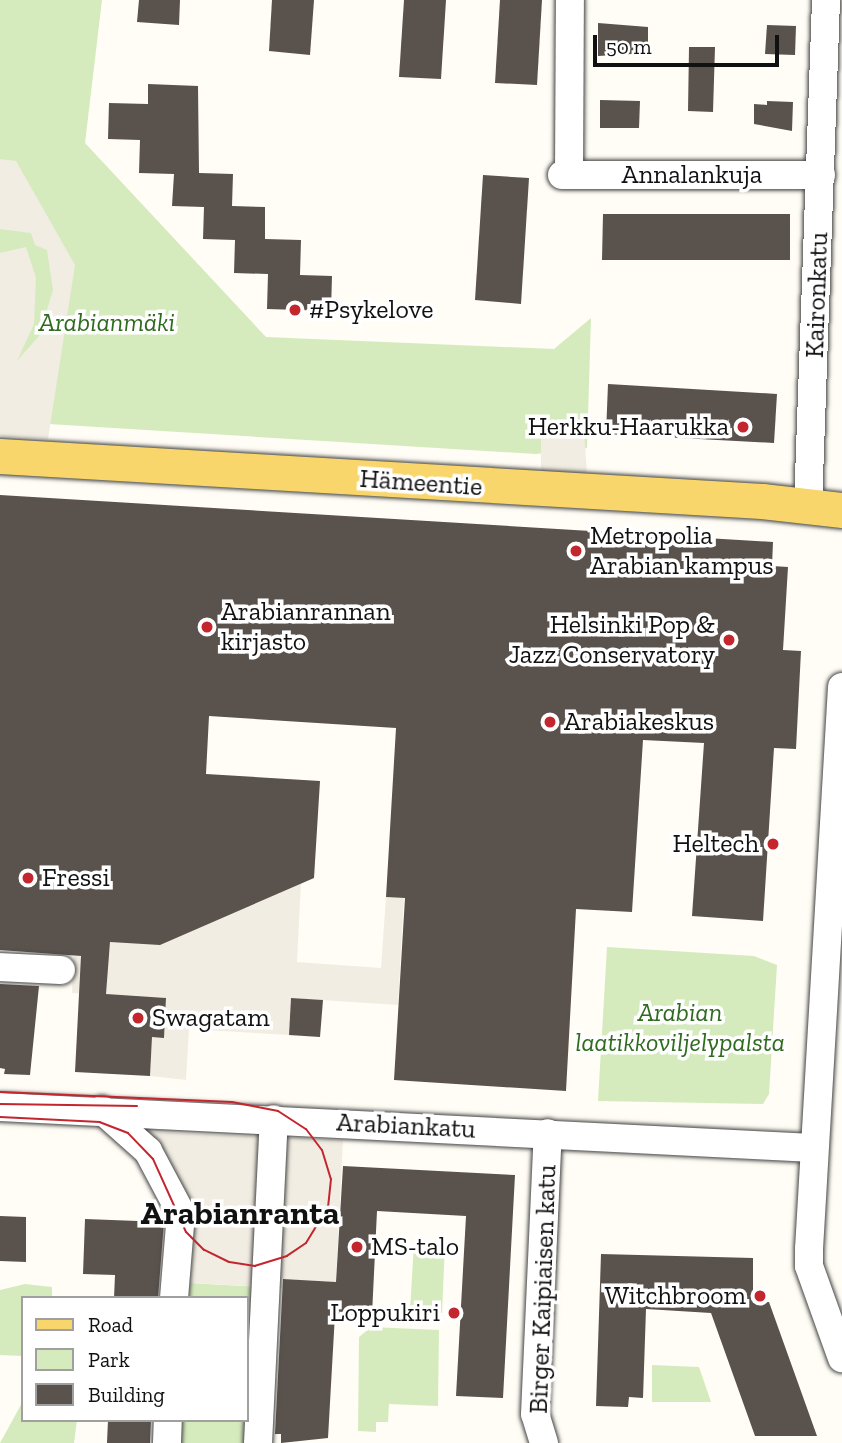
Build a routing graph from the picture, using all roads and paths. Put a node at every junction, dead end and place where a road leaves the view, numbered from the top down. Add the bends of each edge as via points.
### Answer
1 (570, 0) edge
2 (826, 0) edge
3 (821, 175) junction
4 (0, 456) edge
5 (808, 506) junction
6 (842, 510) edge
7 (842, 687) edge
8 (0, 967) edge
9 (61, 970) dead end
10 (0, 1107) edge
11 (102, 1110) junction
12 (274, 1119) junction
13 (548, 1133) junction
14 (813, 1149) junction
15 (174, 1296) edge
16 (842, 1358) edge
17 (168, 1422) edge
18 (167, 1443) edge
19 (258, 1443) edge
20 (544, 1443) edge

1 - 3 street, Annalankuja via 565,175
2 - 3 street, Kaironkatu
3 - 5 street, Kaironkatu
4 - 5 main road, Hämeentie
5 - 6 main road, Hämeentie
7 - 14 street
8 - 9 street
10 - 11 street, Arabiankatu
11 - 12 street, Arabiankatu
11 - 15 street via 148,1151 181,1213
12 - 13 street, Arabiankatu
12 - 19 street
13 - 14 street, Arabiankatu
13 - 20 street, Birger Kaipiaisen katu via 535,1414
14 - 16 street via 809,1266
17 - 18 street

